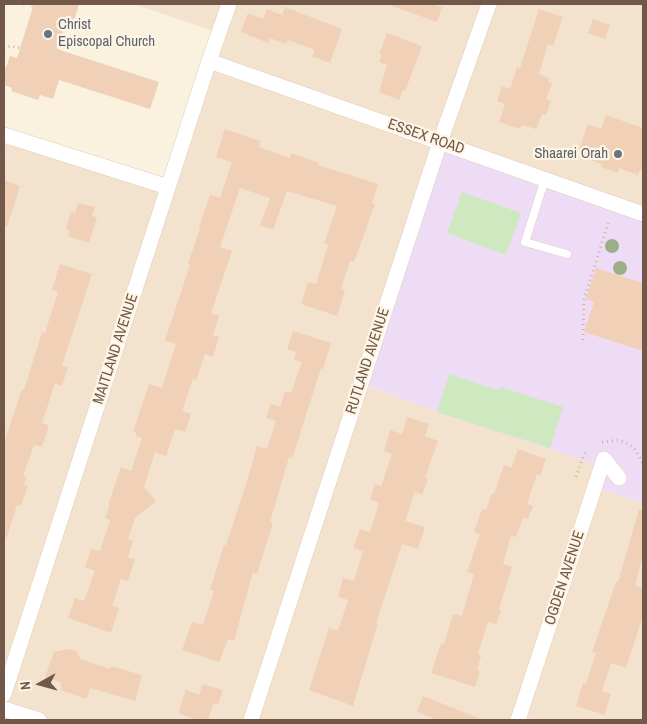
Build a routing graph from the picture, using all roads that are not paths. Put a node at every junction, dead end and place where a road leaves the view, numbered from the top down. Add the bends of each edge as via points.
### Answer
1 (230, 4) edge
2 (489, 4) edge
3 (209, 61) junction
4 (4, 135) edge
5 (440, 142) junction
6 (545, 179) junction
7 (168, 187) junction
8 (643, 214) edge
9 (567, 254) dead end
10 (619, 478) dead end
11 (4, 694) edge
12 (4, 709) edge
13 (39, 720) edge
14 (251, 720) edge
15 (518, 720) edge

1 - 3 street, MAITLAND AVENUE
2 - 5 street, RUTLAND AVENUE
3 - 5 street, ESSEX ROAD
3 - 7 street, MAITLAND AVENUE
4 - 7 street
5 - 6 street, ESSEX ROAD
5 - 14 street, RUTLAND AVENUE
6 - 8 street, ESSEX ROAD
6 - 9 lane via 525,242
7 - 11 street, MAITLAND AVENUE
10 - 15 street, OGDEN AVENUE via 604,459
12 - 13 street

